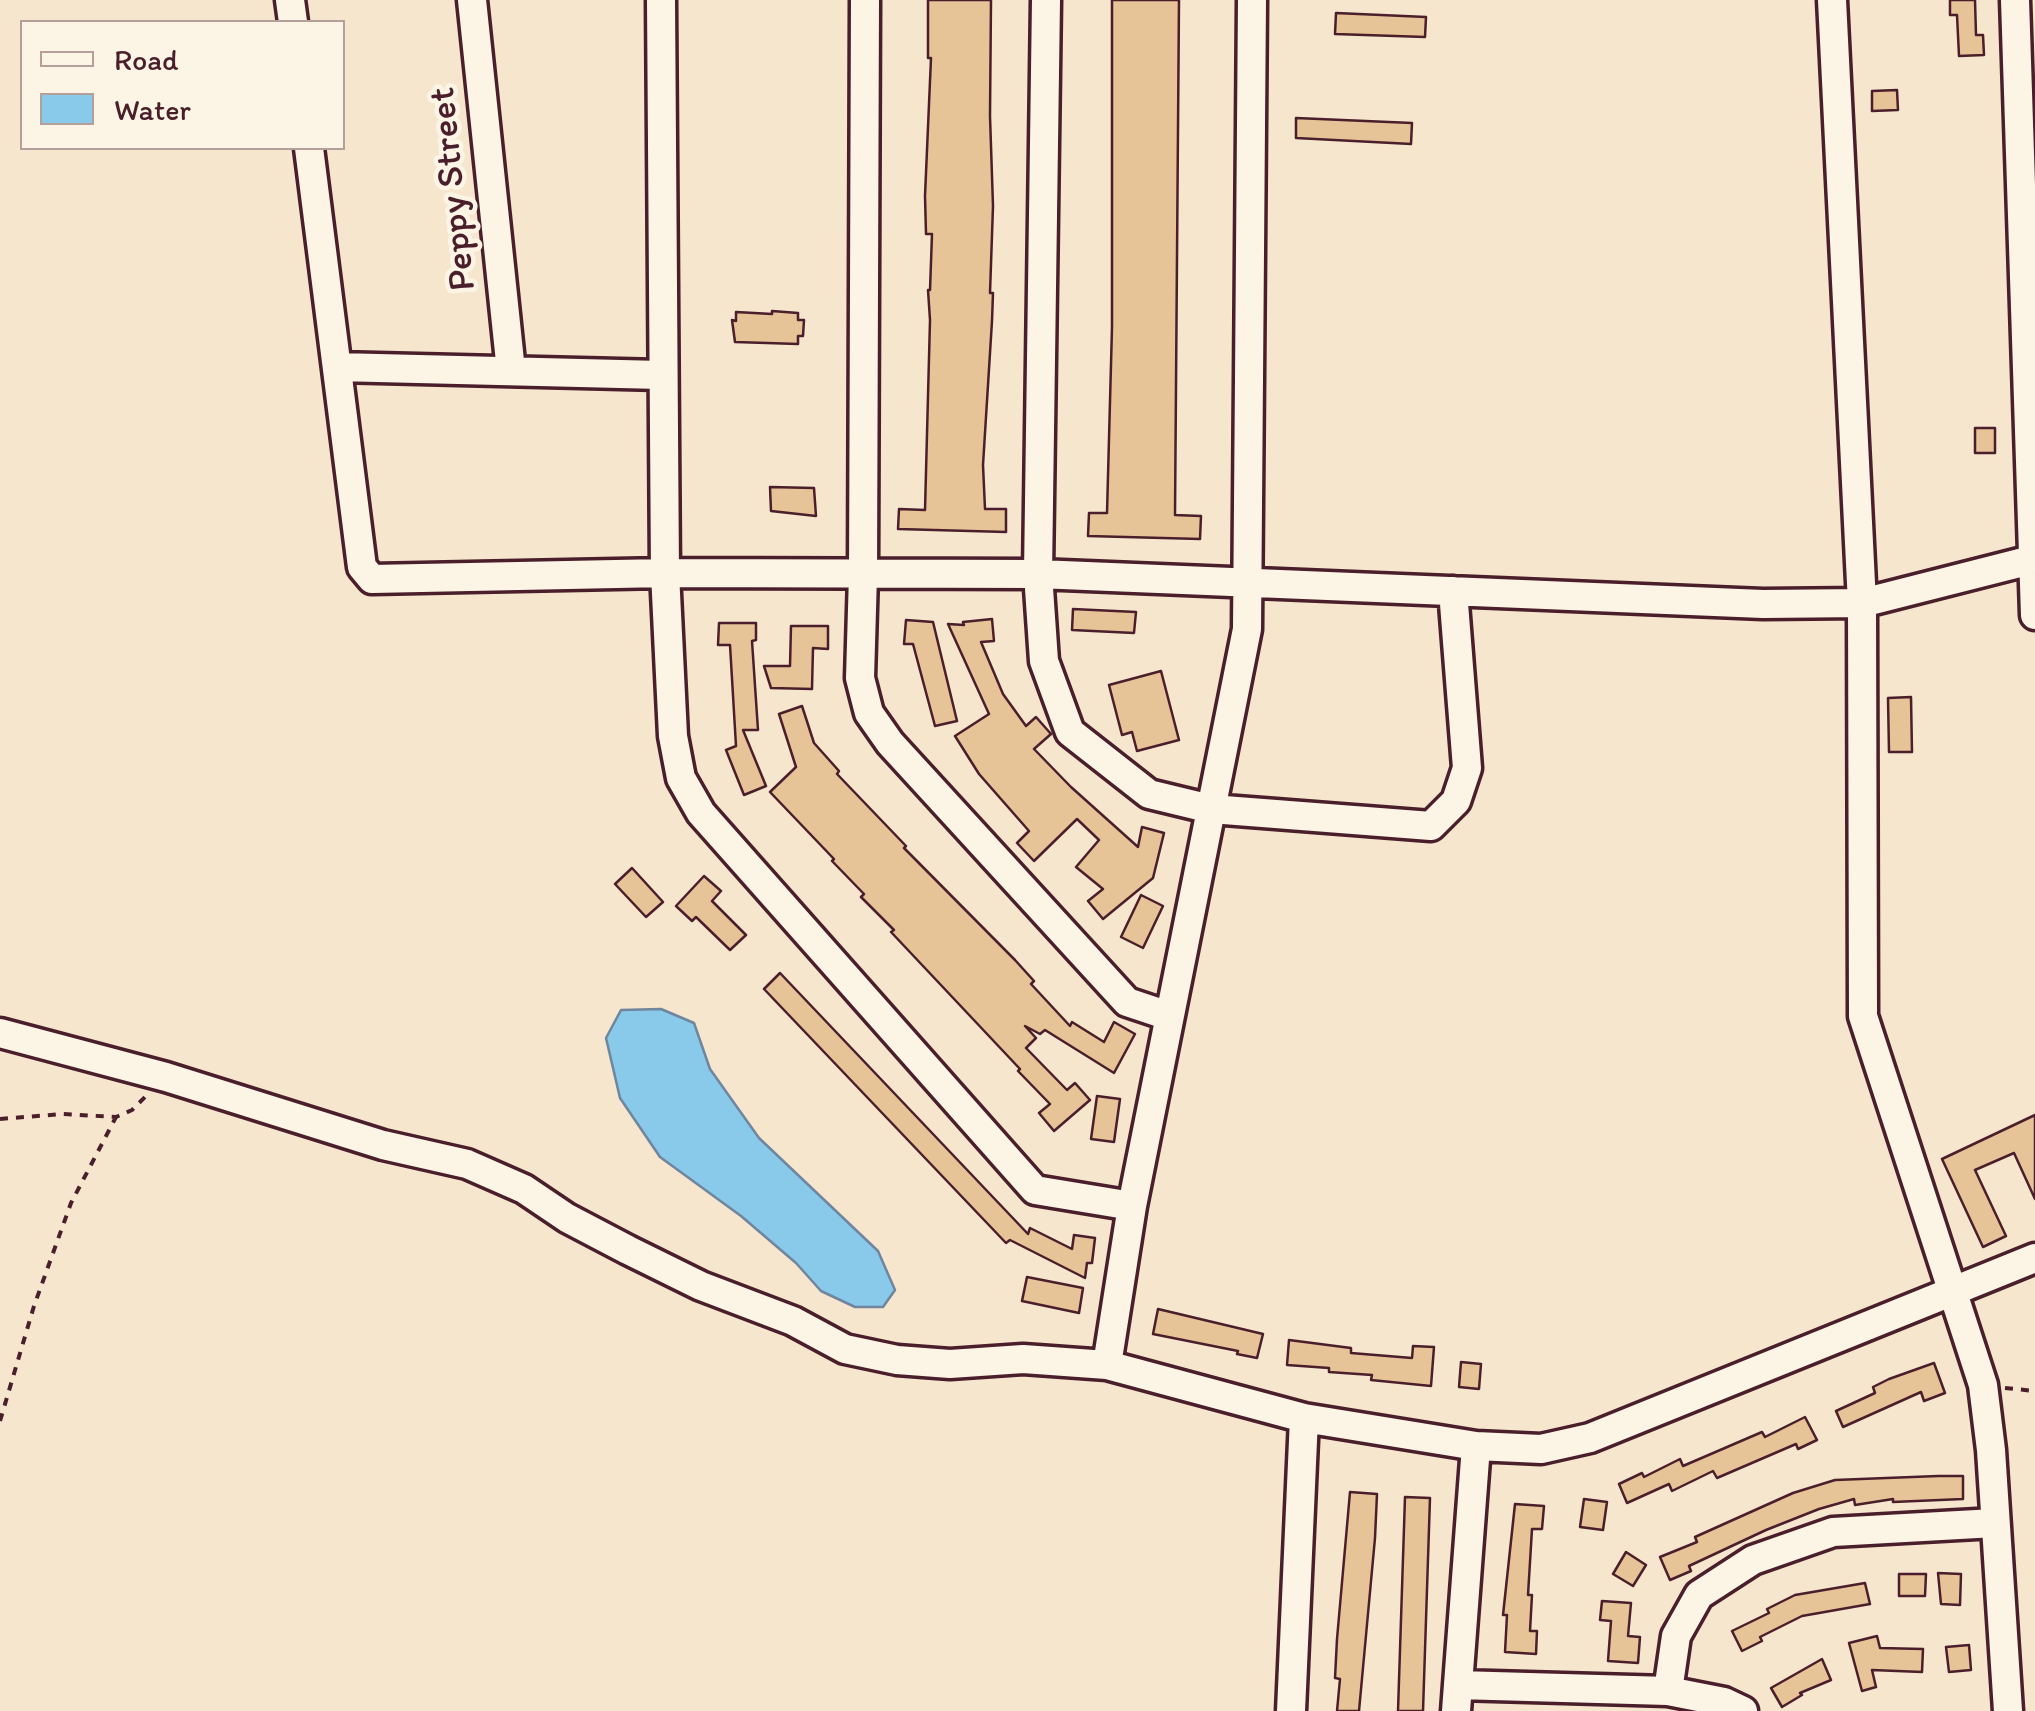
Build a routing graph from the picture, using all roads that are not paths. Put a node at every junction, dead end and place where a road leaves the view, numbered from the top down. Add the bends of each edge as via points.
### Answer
1 (472, 0) edge
2 (661, 0) edge
3 (864, 0) edge
4 (1046, 0) edge
5 (1252, 0) edge
6 (1832, 0) edge
7 (2016, 0) edge
8 (308, 150) edge
9 (337, 367) junction
10 (510, 371) junction
11 (661, 374) junction
12 (2033, 560) edge
13 (665, 573) junction
14 (1038, 574) junction
15 (864, 575) junction
16 (1247, 582) junction
17 (1453, 591) junction
18 (1862, 602) junction
19 (2035, 615) edge
20 (1211, 808) junction
21 (1170, 1016) junction
22 (0, 1033) edge
23 (1132, 1206) junction
24 (2035, 1258) edge
25 (1952, 1293) junction
26 (1107, 1365) junction
27 (1304, 1418) junction
28 (1476, 1446) junction
29 (1995, 1523) junction
30 (1668, 1692) junction
31 (1457, 1698) edge
32 (1291, 1711) edge
33 (1743, 1711) edge
34 (2008, 1711) edge

1 - 10 street, Peppy Street
2 - 11 street
3 - 15 street
4 - 14 street
5 - 16 street
6 - 18 street
7 - 12 street
8 - 9 street
9 - 10 street
9 - 13 street via 362,566 372,578
10 - 11 street
11 - 13 street
12 - 18 street
12 - 19 street
13 - 15 street
13 - 23 street via 673,736 681,778 700,813 1035,1190
14 - 15 street
14 - 16 street
14 - 20 street via 1044,660 1070,732 1148,794
15 - 21 street via 860,678 869,712 890,744 1127,1002
16 - 17 street
16 - 20 street via 1246,629
17 - 18 street
17 - 20 street via 1467,768 1456,801 1431,826
18 - 25 street via 1862,1016
20 - 21 street
21 - 23 street
22 - 26 street via 467,1164 642,1258 844,1348 950,1364 1023,1358
23 - 26 street
24 - 25 street
25 - 28 street via 1590,1438 1541,1449
25 - 29 street via 1983,1386
26 - 27 street
27 - 28 street
27 - 32 street
28 - 31 street
29 - 30 street via 1833,1532 1753,1560 1699,1595 1676,1636
29 - 34 street
30 - 31 street
30 - 33 street

